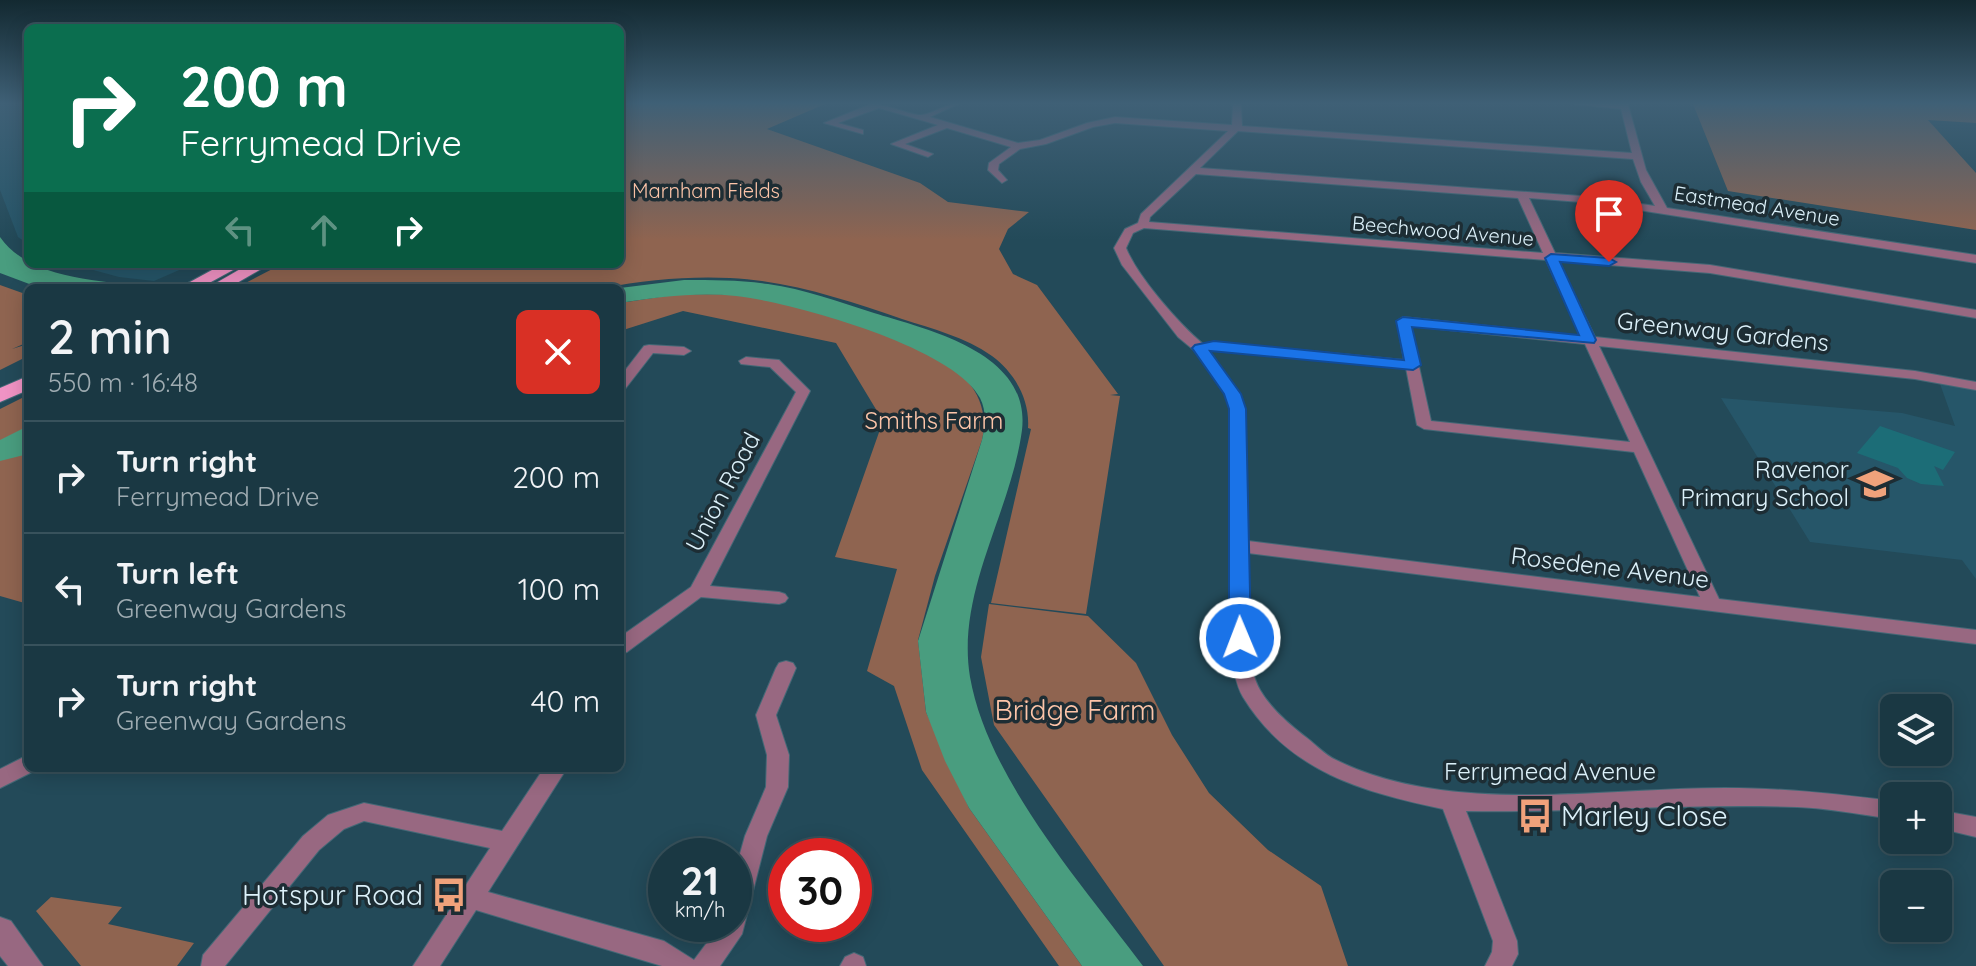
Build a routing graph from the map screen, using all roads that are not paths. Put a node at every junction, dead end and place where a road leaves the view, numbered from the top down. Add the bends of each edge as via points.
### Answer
1 (912, 149) edge
2 (1014, 149) edge
3 (1214, 149) edge
4 (1540, 149) edge
5 (1635, 149) edge
6 (928, 154) dead end
7 (1635, 156) junction
8 (1196, 171) junction
9 (1002, 180) dead end
10 (1522, 195) junction
11 (1662, 209) junction
12 (1143, 225) junction
13 (1551, 258) junction
14 (1976, 259) edge
15 (231, 268) edge
16 (252, 268) edge
17 (209, 284) edge
18 (211, 284) edge
19 (1976, 314) edge
20 (1589, 340) junction
21 (1200, 348) junction
22 (684, 351) dead end
23 (746, 361) dead end
24 (1413, 365) junction
25 (24, 369) edge
26 (0, 381) edge
27 (624, 381) edge
28 (24, 384) edge
29 (1976, 386) edge
30 (0, 396) edge
31 (1640, 448) junction
32 (1239, 546) junction
33 (698, 591) junction
34 (779, 598) dead end
35 (1713, 605) junction
36 (1976, 637) edge
37 (624, 644) edge
38 (786, 668) dead end
39 (24, 766) edge
40 (553, 772) edge
41 (0, 779) edge
42 (1451, 801) junction
43 (1880, 808) edge
44 (1952, 822) edge
45 (1976, 827) edge
46 (508, 842) junction
47 (752, 851) edge
48 (472, 898) junction
49 (0, 932) edge
50 (724, 942) edge
51 (212, 963) dead end
52 (27, 966) edge
53 (426, 966) edge
54 (684, 966) edge
55 (704, 966) edge
56 (1498, 966) edge

1 - 6 street
2 - 9 street via 994,163
3 - 8 street, Ferrymead Avenue
4 - 7 street
5 - 7 street
7 - 11 street via 1646,188
8 - 10 street, Eastmead Avenue
8 - 12 street, Ferrymead Avenue via 1145,216
10 - 11 street, Eastmead Avenue
10 - 13 street
11 - 14 street, Eastmead Avenue
12 - 13 street, Beechwood Avenue
12 - 21 street, Ferrymead Avenue via 1129,231 1121,255
13 - 19 street, Beechwood Avenue via 1710,269
13 - 20 street
15 - 17 highway
16 - 18 highway
20 - 24 street, Greenway Gardens via 1403,321
20 - 29 street, Greenway Gardens
20 - 31 street
21 - 24 street
21 - 32 street, Ferrymead Avenue via 1238,409
22 - 27 street via 649,349
23 - 33 street, Union Road via 774,363 803,391
24 - 31 street, Greenway Gardens via 1424,425
25 - 26 highway
28 - 30 highway
31 - 35 street
32 - 35 street, Rosedene Avenue
32 - 42 street, Ferrymead Avenue via 1240,656 1251,693 1264,711 1326,765 1382,787
33 - 34 street
33 - 37 street, Union Road
35 - 36 street, Rosedene Avenue
38 - 47 street via 766,715 778,755 777,787
39 - 41 street
40 - 46 street
42 - 43 street, Ferrymead Avenue via 1800,798
42 - 56 street via 1505,941
44 - 45 street
46 - 48 street
46 - 51 street via 364,812 336,822 311,843
48 - 53 street
48 - 54 street via 664,953
49 - 52 street
50 - 55 street

